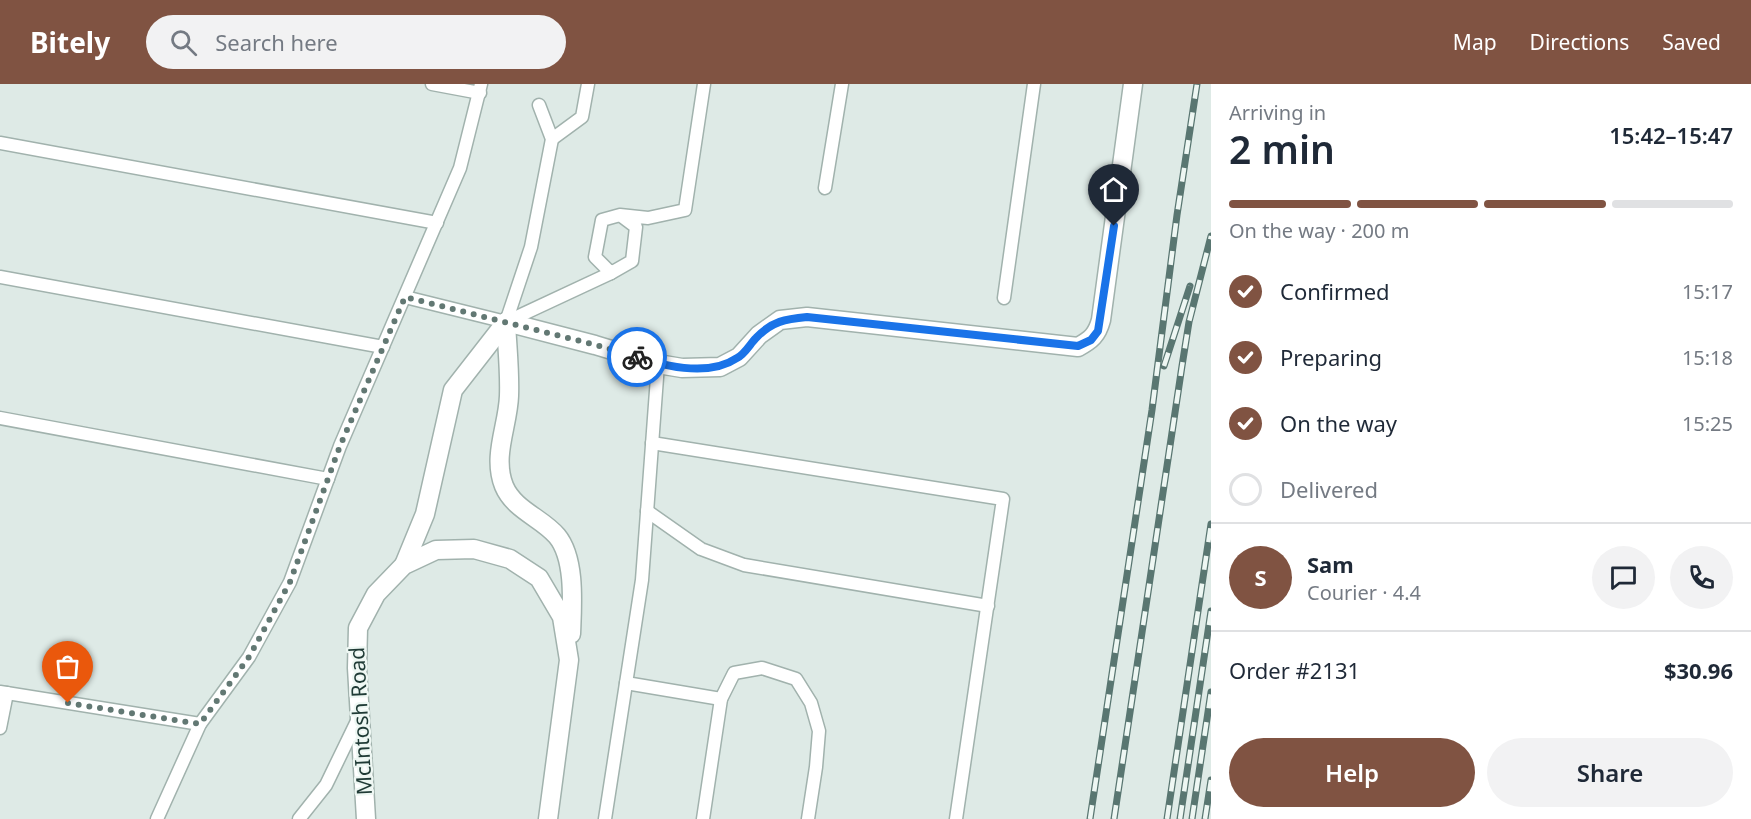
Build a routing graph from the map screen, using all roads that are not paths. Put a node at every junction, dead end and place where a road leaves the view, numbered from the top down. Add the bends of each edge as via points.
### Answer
1 (432, 84) edge
2 (588, 84) edge
3 (704, 84) edge
4 (842, 84) edge
5 (1034, 84) edge
6 (1133, 84) edge
7 (481, 88) edge
8 (539, 105) dead end
9 (552, 139) junction
10 (0, 142) edge
11 (825, 188) dead end
12 (620, 214) junction
13 (437, 223) junction
14 (611, 273) junction
15 (0, 277) edge
16 (405, 297) junction
17 (1004, 298) dead end
18 (506, 322) junction
19 (383, 347) junction
20 (658, 364) junction
21 (0, 418) edge
22 (652, 443) junction
23 (328, 478) junction
24 (647, 512) junction
25 (404, 565) junction
26 (987, 606) junction
27 (569, 660) junction
28 (626, 683) junction
29 (3, 693) edge
30 (721, 699) junction
31 (360, 715) junction
32 (200, 724) junction
33 (0, 728) edge
34 (157, 819) edge
35 (299, 819) edge
36 (366, 819) edge
37 (548, 819) edge
38 (605, 819) edge
39 (703, 819) edge
40 (808, 819) edge
41 (956, 819) edge

1 - 7 lane
2 - 9 lane via 582,117
3 - 12 lane via 686,210 648,218
4 - 11 lane
5 - 17 lane
6 - 20 street via 1101,320 1091,340 1078,346 807,317 780,320 739,357 720,367
7 - 13 lane via 460,168
8 - 9 lane
9 - 18 lane via 531,248
10 - 13 lane
12 - 14 lane via 636,227 632,261
12 - 14 lane via 602,220 595,257
13 - 16 lane
14 - 18 lane
15 - 19 lane
16 - 18 lane
16 - 19 lane
18 - 20 street
18 - 25 street via 453,390 425,514
18 - 27 street via 509,396 498,463 504,487 520,507 558,536 570,566
19 - 23 lane
20 - 22 lane
21 - 23 lane
22 - 24 lane
22 - 26 lane via 1003,499
23 - 32 lane via 290,582 249,657
24 - 26 lane via 702,549 744,565
24 - 28 lane via 642,580
25 - 27 street, McIntosh Road via 436,550 474,549 510,559 539,578 562,617
25 - 31 street, McIntosh Road via 376,594 358,628
26 - 41 lane
27 - 37 street, McIntosh Road
28 - 30 lane
28 - 38 lane
29 - 32 lane
29 - 33 lane
30 - 39 lane
30 - 40 lane via 734,673 762,668 796,679 811,703 819,731
31 - 35 lane via 326,785
31 - 36 street, McIntosh Road
32 - 34 lane

